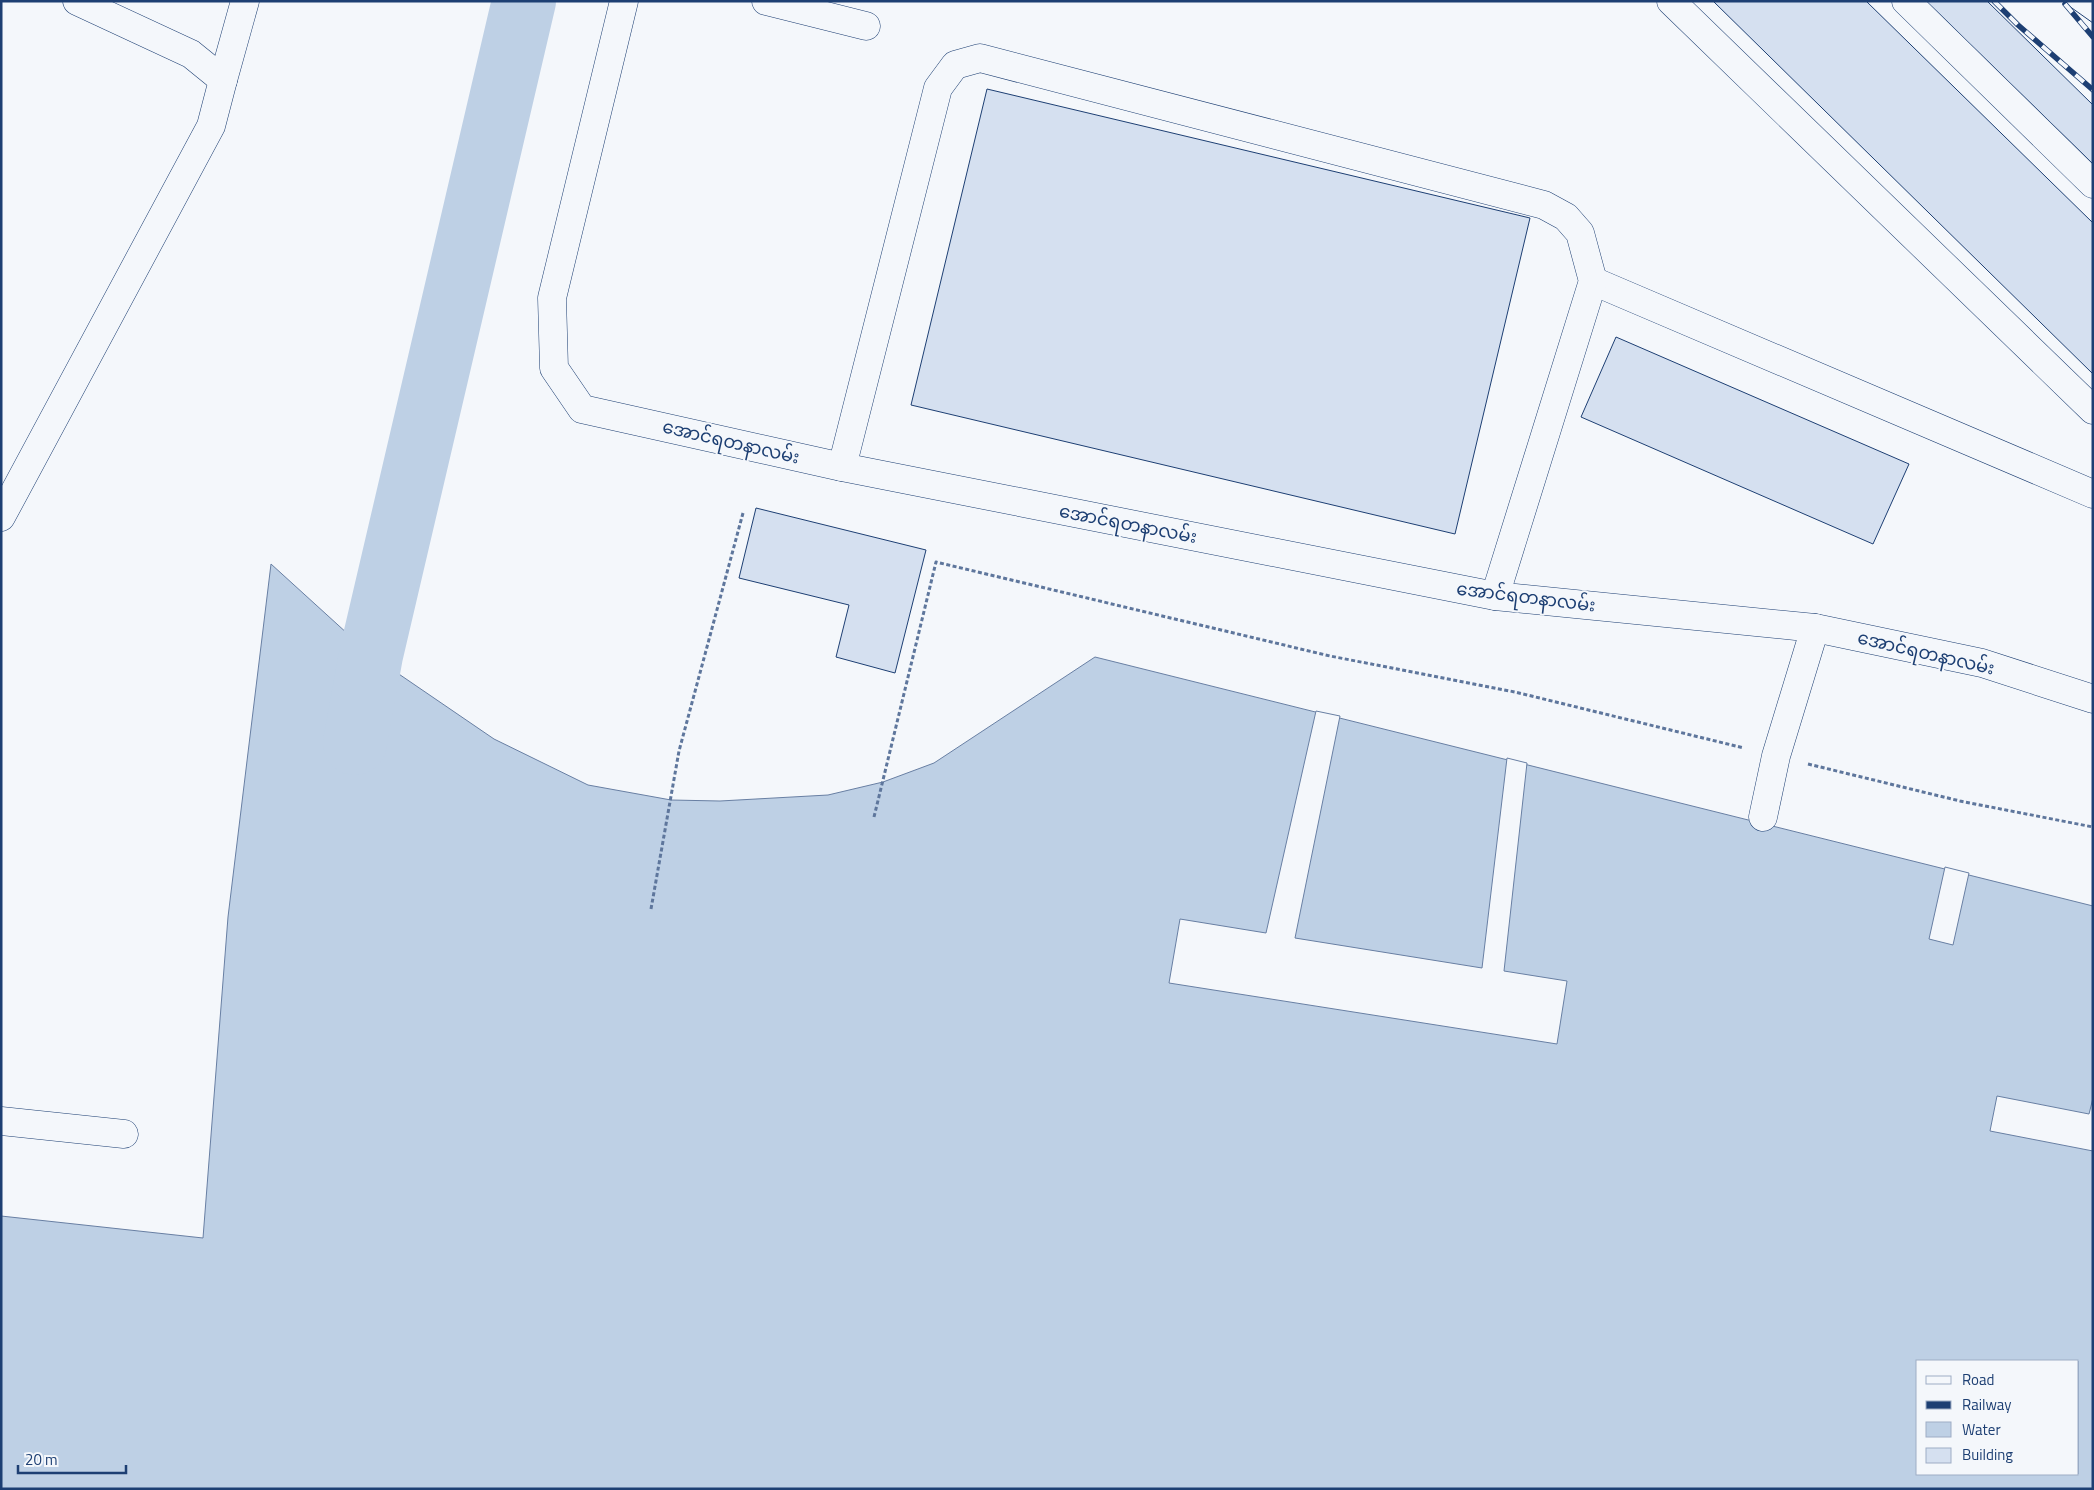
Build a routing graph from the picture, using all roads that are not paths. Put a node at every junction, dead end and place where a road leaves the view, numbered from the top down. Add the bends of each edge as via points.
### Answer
1 (77, 1) edge
2 (244, 1) edge
3 (624, 1) edge
4 (766, 1) edge
5 (1671, 1) edge
6 (1906, 1) edge
7 (866, 26) dead end
8 (223, 80) junction
9 (2093, 184) edge
10 (1593, 281) junction
11 (2093, 410) edge
12 (842, 467) junction
13 (2093, 494) edge
14 (1, 517) edge
15 (1494, 596) junction
16 (1815, 628) junction
17 (2093, 699) edge
18 (1763, 817) dead end
19 (1, 1121) edge
20 (124, 1134) dead end

1 - 8 street via 191,54
2 - 8 street
3 - 12 street, အောင်ရတနာလမ်း via 552,298 554,368 582,409
4 - 7 street
5 - 11 street
6 - 9 street
8 - 14 street via 211,126
10 - 12 street via 1580,233 1566,217 1544,205 980,58 955,65 938,88
10 - 13 street
10 - 15 street
12 - 15 street, အောင်ရတနာလမ်း
15 - 16 street, အောင်ရတနာလမ်း
16 - 17 street, အောင်ရတနာလမ်း via 1982,663
16 - 18 street via 1776,756
19 - 20 street

